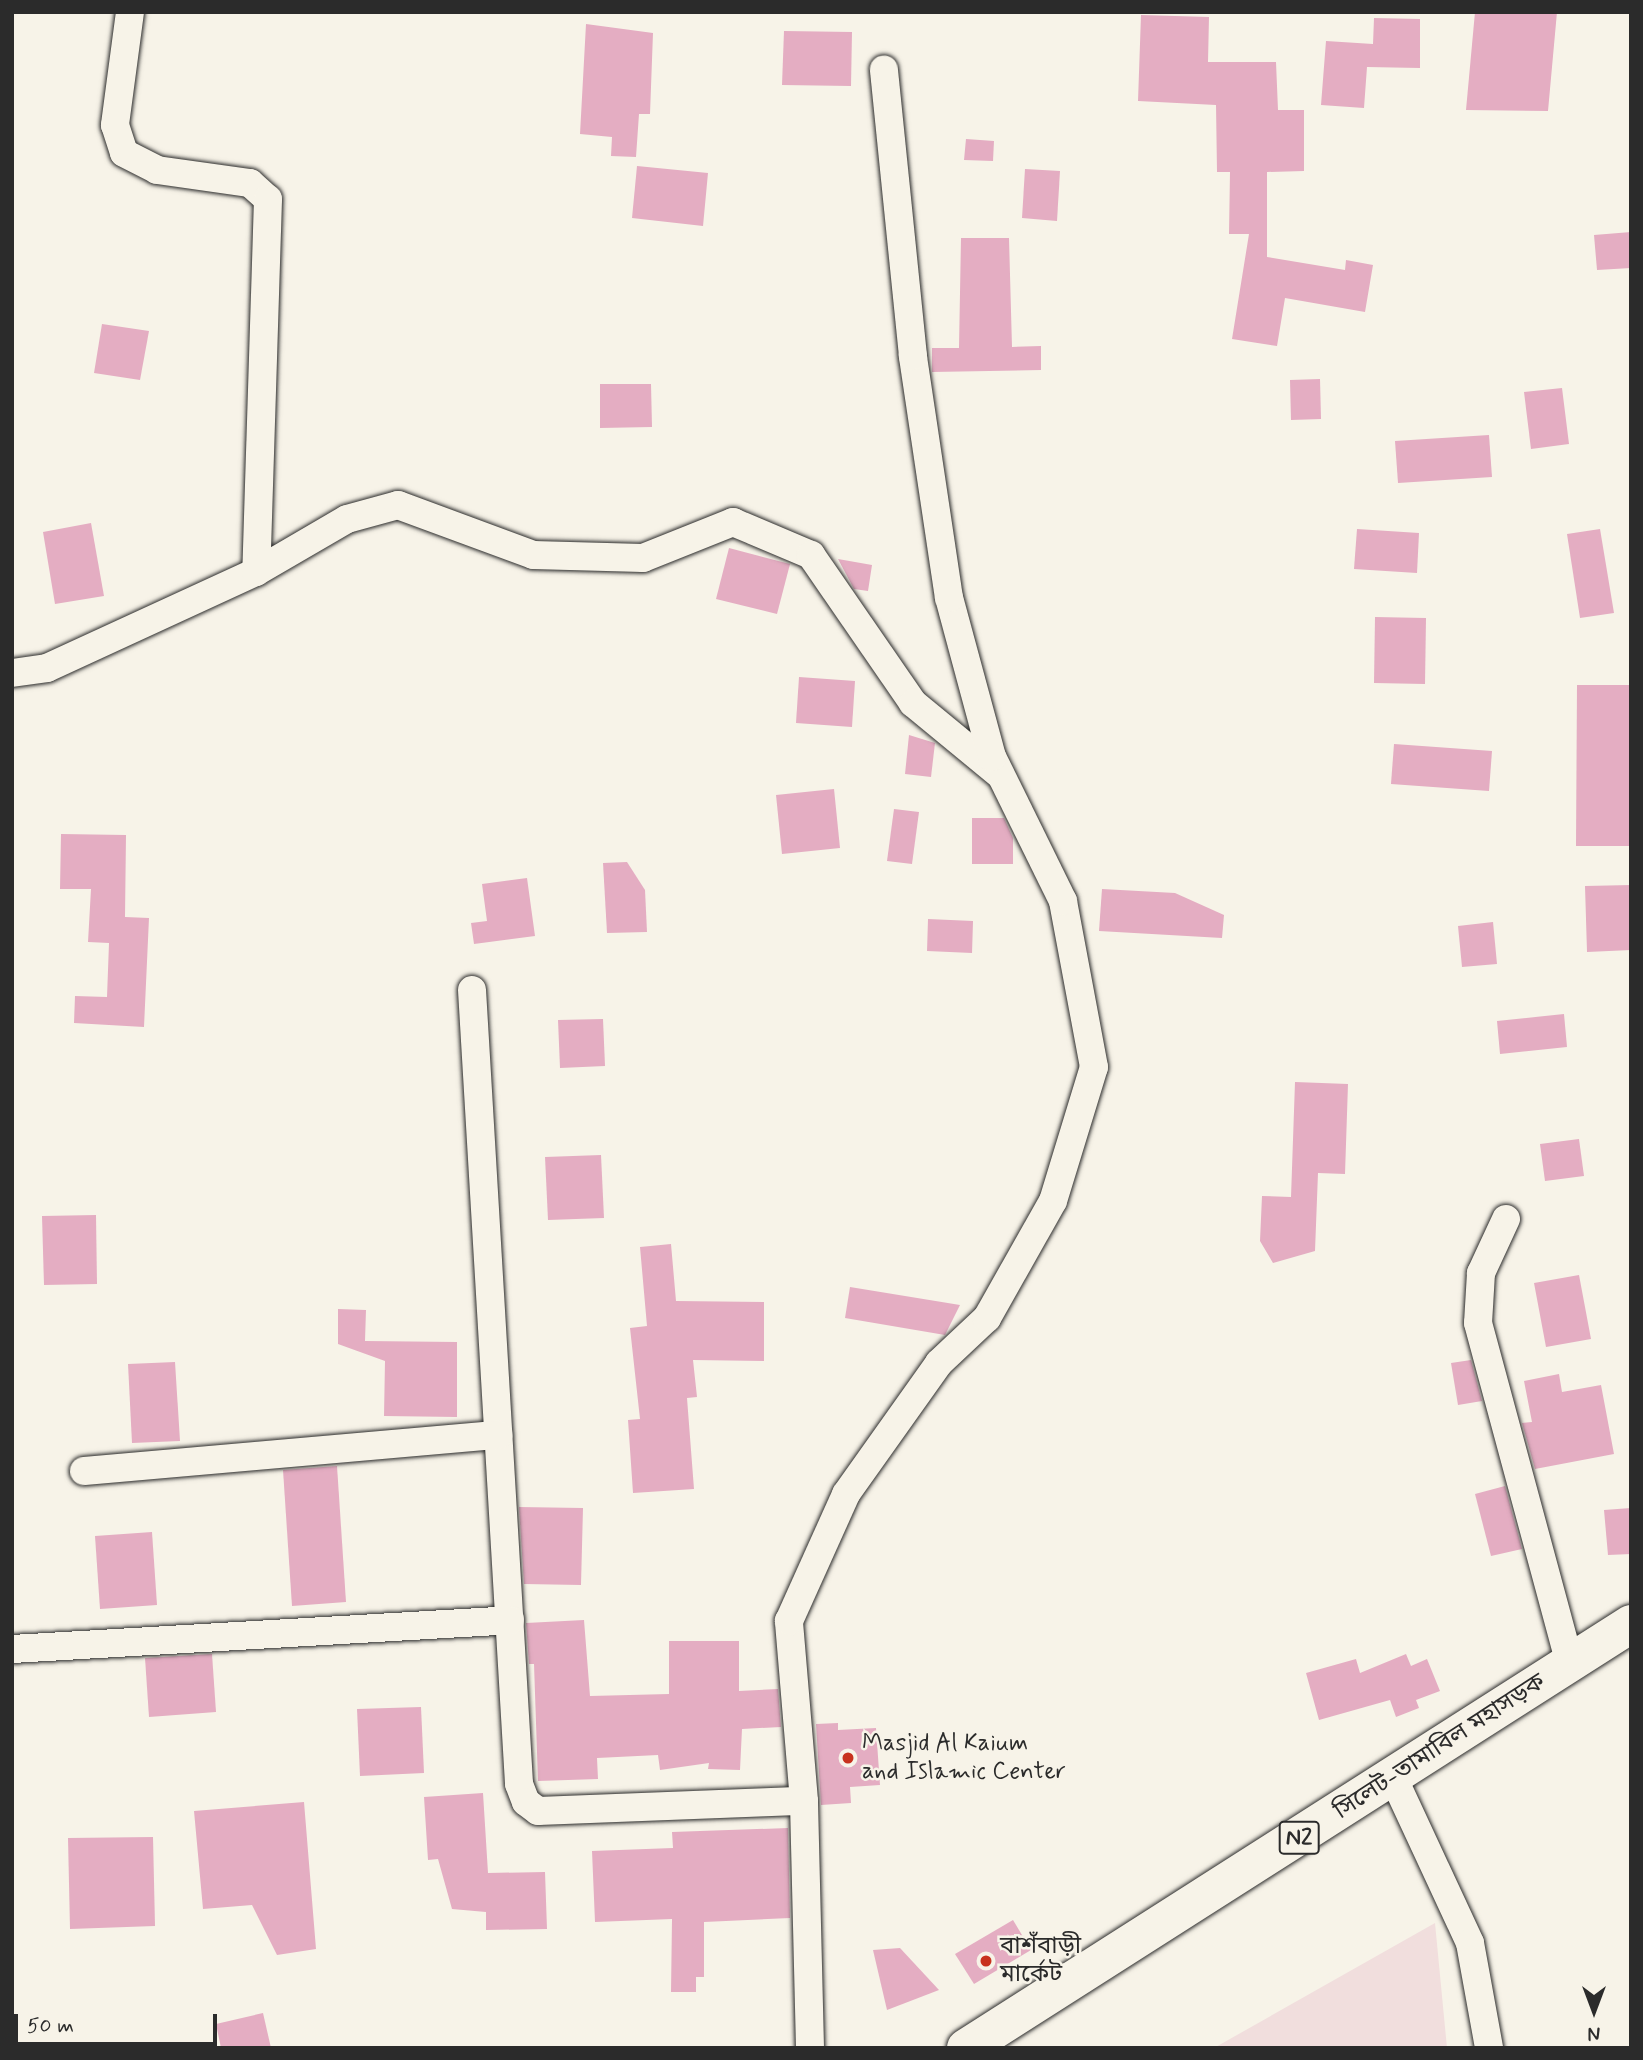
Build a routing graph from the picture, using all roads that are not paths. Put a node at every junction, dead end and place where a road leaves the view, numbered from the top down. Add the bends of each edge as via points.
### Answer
1 (130, 12) edge
2 (884, 69) dead end
3 (256, 572) junction
4 (12, 673) edge
5 (1002, 776) junction
6 (472, 990) dead end
7 (1506, 1219) dead end
8 (498, 1435) junction
9 (84, 1471) dead end
10 (510, 1620) junction
11 (1631, 1624) edge
12 (12, 1649) edge
13 (1570, 1663) junction
14 (1393, 1777) junction
15 (804, 1801) junction
16 (810, 2048) edge
17 (965, 2048) edge
18 (1489, 2048) edge

1 - 3 street via 115,125 124,153 157,170 250,183 268,199
2 - 5 street via 913,356 949,598
3 - 4 street via 47,668
3 - 5 street via 346,519 398,505 533,555 643,558 733,522 811,555 913,703
5 - 15 street via 1063,901 1094,1066 1053,1201 987,1318 939,1363 846,1494 789,1621
6 - 8 street
7 - 13 street via 1480,1273 1478,1323
8 - 9 street
8 - 10 street
10 - 12 street
10 - 15 street via 519,1784 538,1811
11 - 13 highway, সিলেট-তামাবিল মহাসড়ক / N2
13 - 14 highway, সিলেট-তামাবিল মহাসড়ক / N2
14 - 17 highway, সিলেট-তামাবিল মহাসড়ক / N2
14 - 18 street via 1470,1943
15 - 16 street

